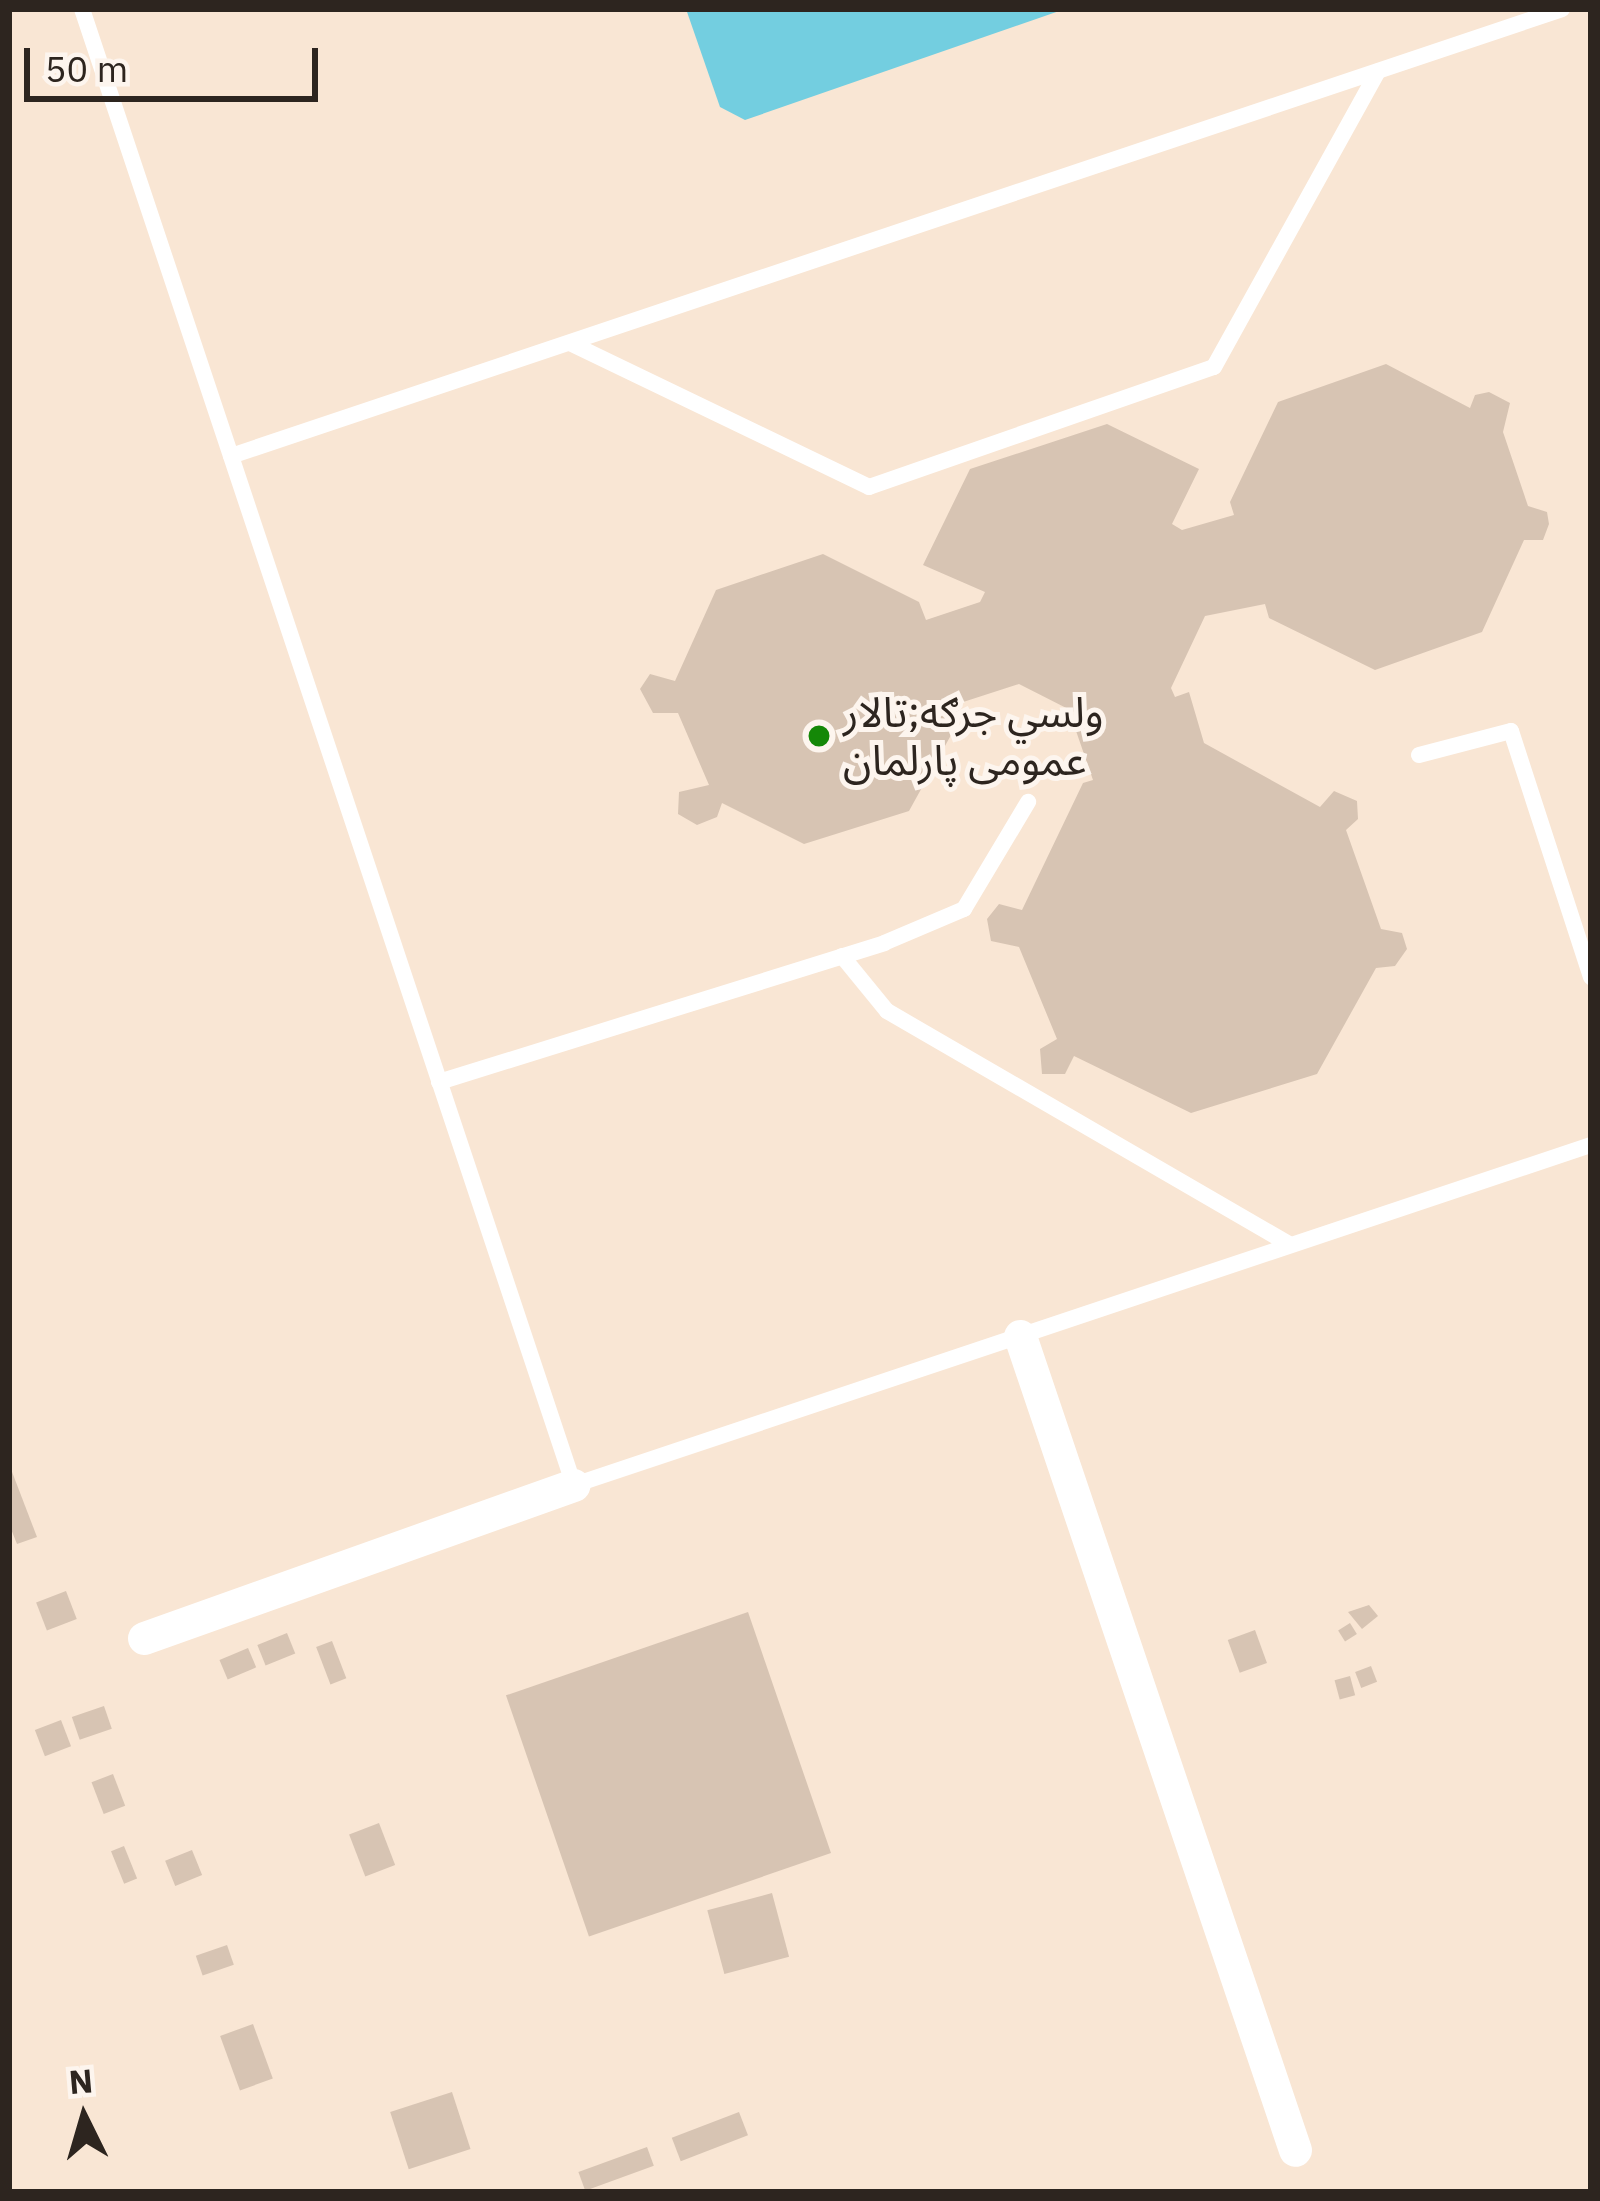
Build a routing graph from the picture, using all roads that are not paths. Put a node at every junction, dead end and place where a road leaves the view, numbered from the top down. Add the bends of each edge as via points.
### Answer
1 (82, 9) edge
2 (1562, 9) edge
3 (1378, 71) junction
4 (569, 343) junction
5 (231, 456) junction
6 (1419, 754) dead end
7 (1028, 802) dead end
8 (842, 956) junction
9 (1591, 977) edge
10 (439, 1082) junction
11 (1591, 1145) edge
12 (1290, 1246) junction
13 (1020, 1336) junction
14 (574, 1485) junction
15 (144, 1638) dead end
16 (1295, 2150) dead end

1 - 5 lane
2 - 3 lane
3 - 4 lane
3 - 4 lane via 1214,367 869,487
4 - 5 lane
5 - 10 lane
6 - 9 lane via 1511,731
7 - 8 lane via 964,909
8 - 10 lane
8 - 12 lane via 886,1011
10 - 14 lane
11 - 12 lane
12 - 13 lane
13 - 14 lane
13 - 16 street
14 - 15 street

